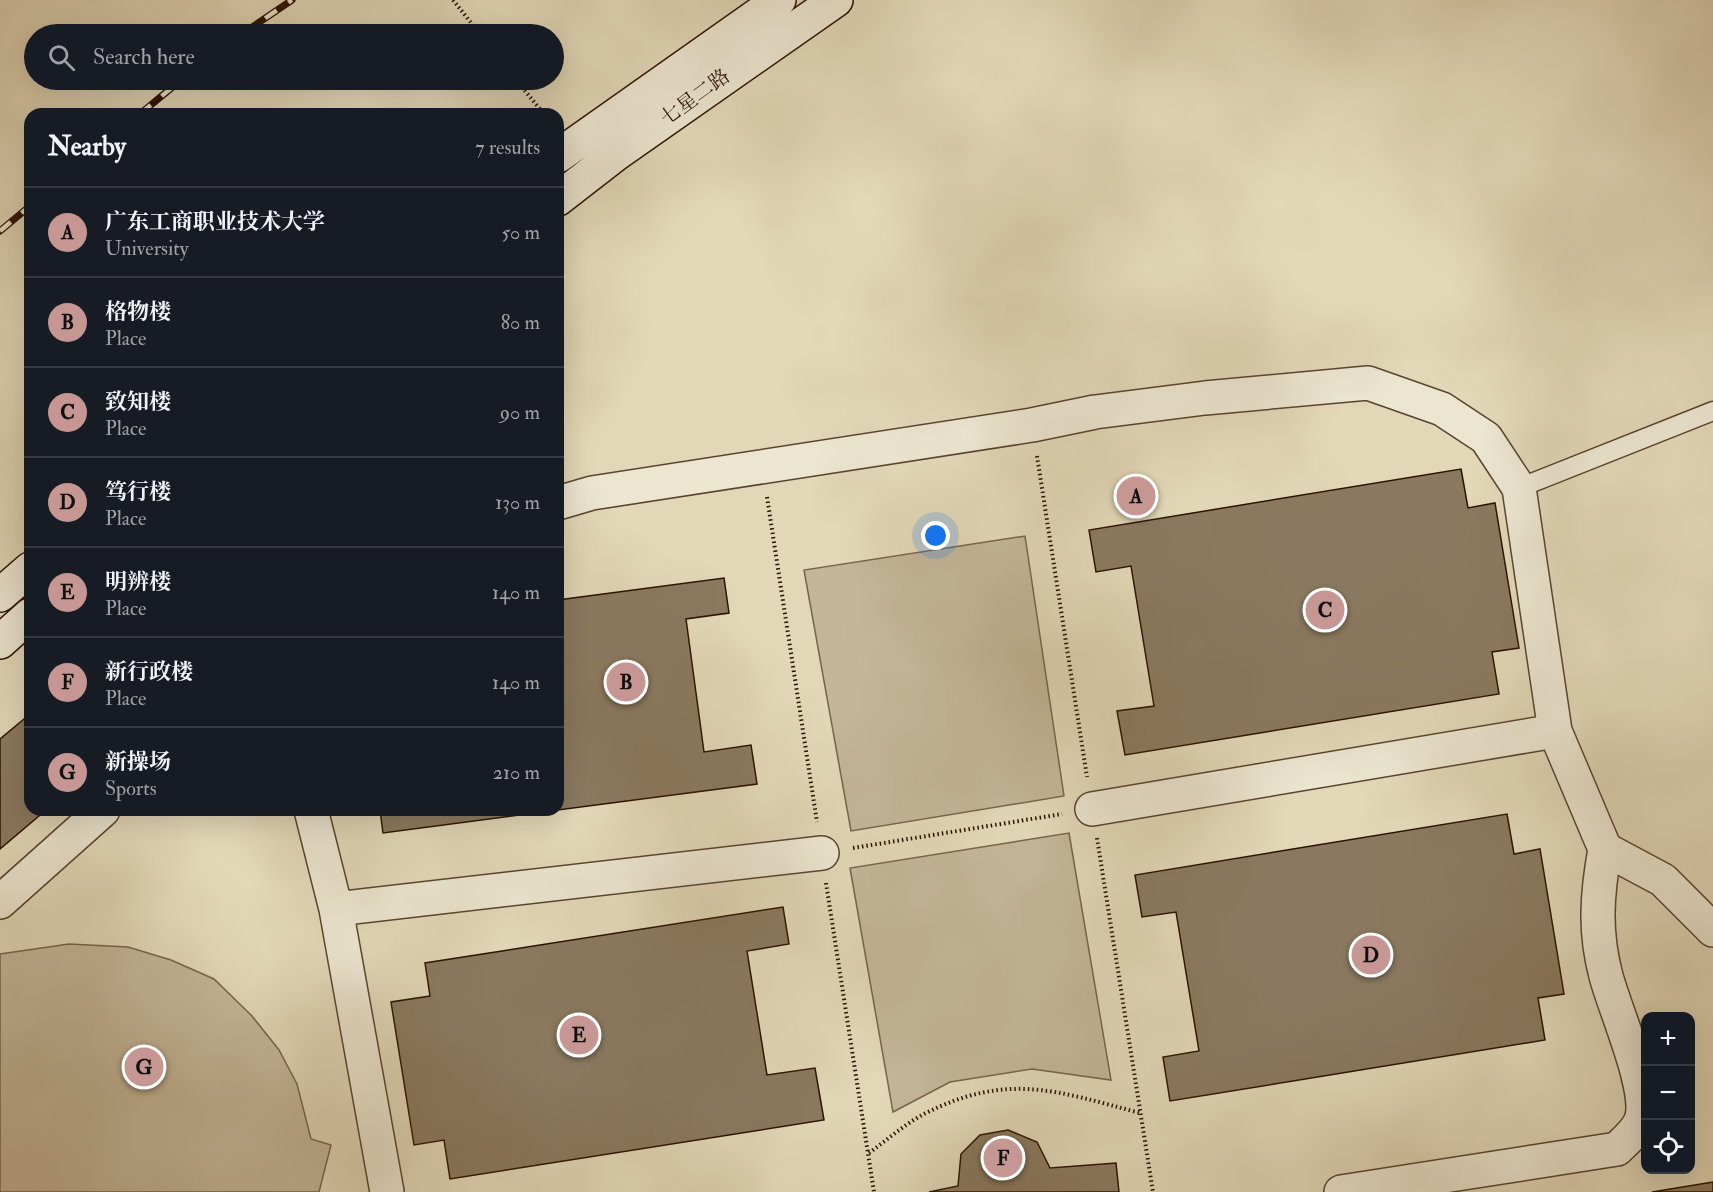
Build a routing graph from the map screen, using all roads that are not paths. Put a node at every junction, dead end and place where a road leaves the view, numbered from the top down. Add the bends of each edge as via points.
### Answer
1 (779, 0) edge
2 (836, 0) edge
3 (564, 152) edge
4 (564, 194) edge
5 (1713, 411) edge
6 (1519, 488) junction
7 (564, 501) edge
8 (24, 574) edge
9 (0, 595) edge
10 (24, 620) edge
11 (0, 642) edge
12 (1555, 730) junction
13 (1092, 809) road end
14 (96, 816) edge
15 (313, 816) edge
16 (1605, 849) junction
17 (822, 853) road end
18 (0, 902) edge
19 (336, 909) junction
20 (1713, 930) edge
21 (387, 1192) edge
22 (1341, 1192) edge

1 - 3 street, 七星二路
2 - 4 street, 七星二路
5 - 6 lane
6 - 7 street via 1486,438 1442,409 1368,383 1095,412 592,493
6 - 12 street
8 - 9 street
10 - 11 street
12 - 13 street
12 - 16 street
14 - 18 street
15 - 19 street
16 - 20 street via 1663,880
16 - 22 street via 1596,921 1605,973 1639,1083 1642,1118 1632,1136 1617,1149
17 - 19 street
19 - 21 street

